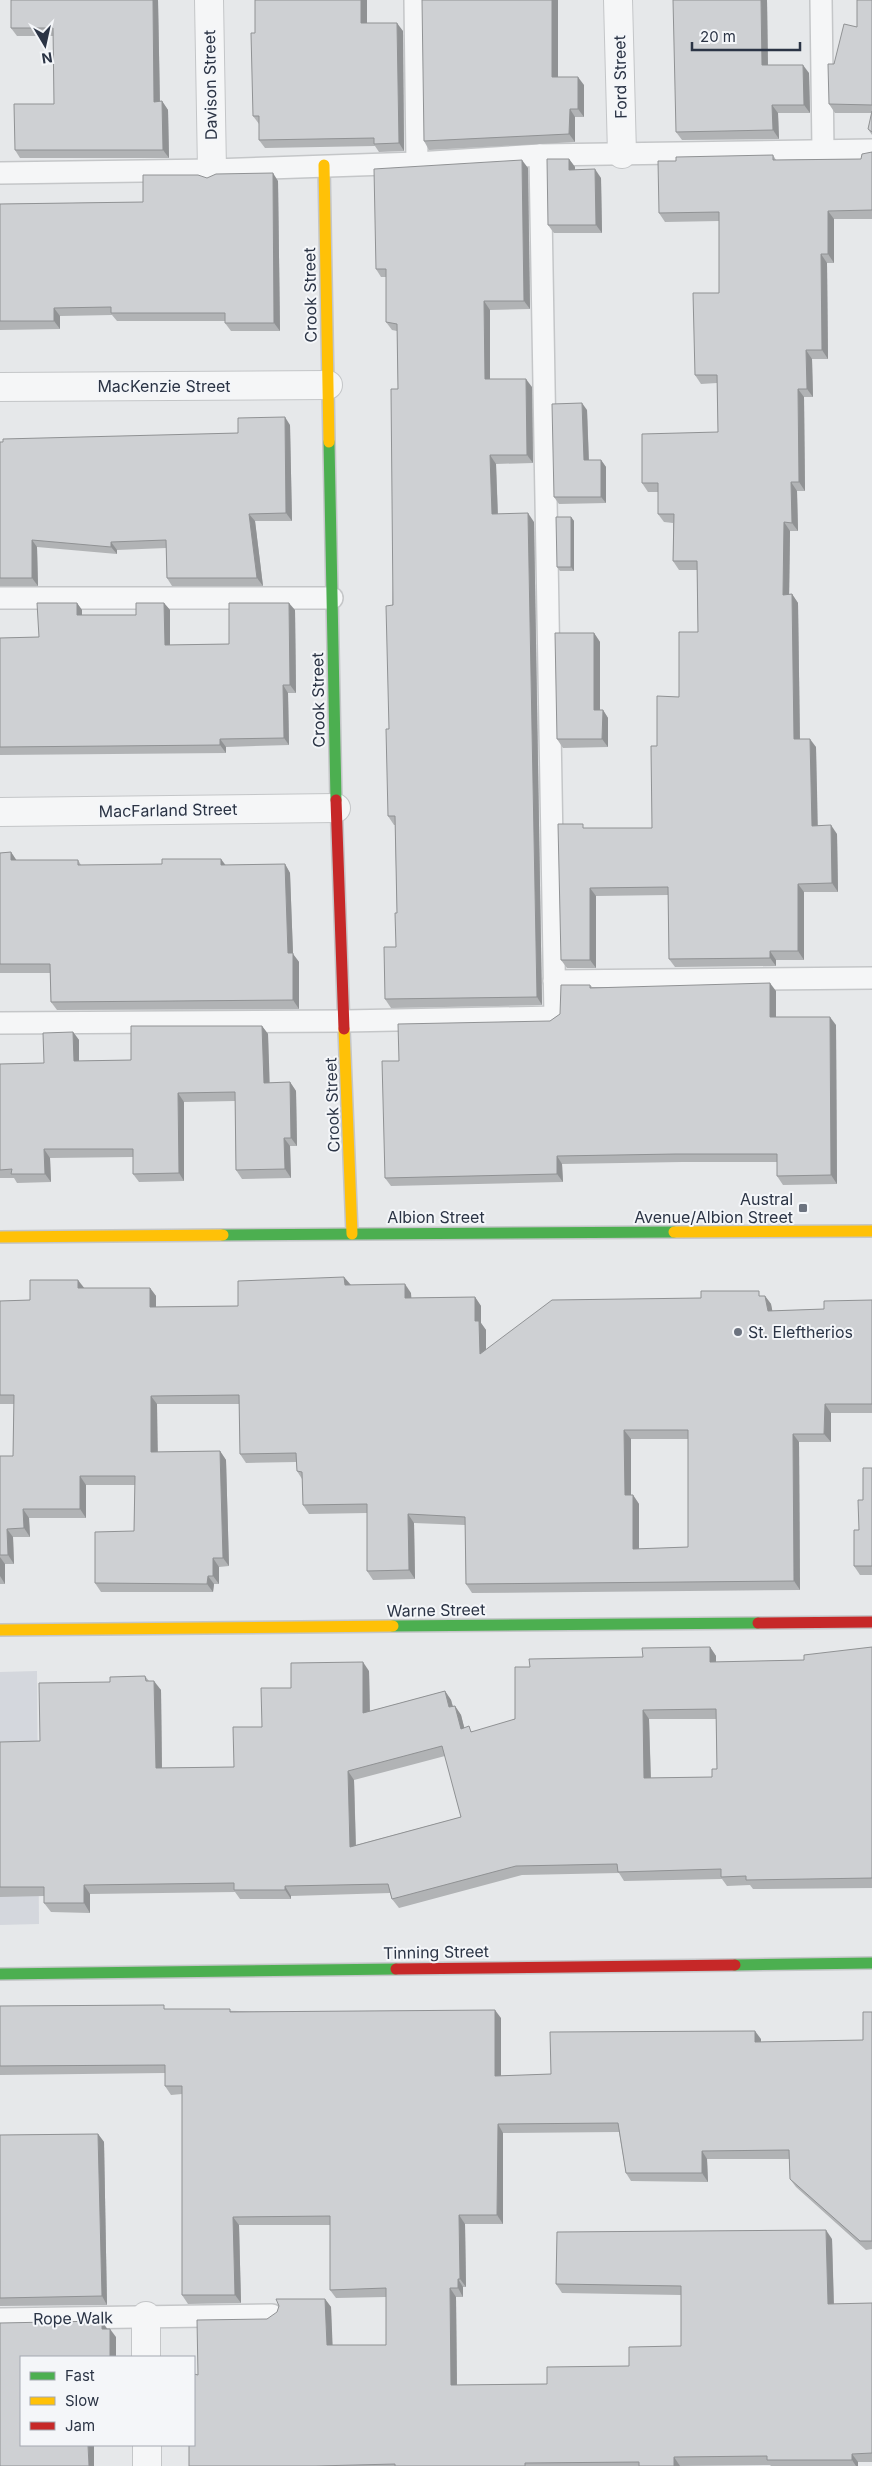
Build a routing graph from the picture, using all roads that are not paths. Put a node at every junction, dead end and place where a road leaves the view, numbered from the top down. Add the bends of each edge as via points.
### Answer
1 (209, 0) edge
2 (415, 0) edge
3 (618, 0) edge
4 (821, 0) edge
5 (823, 150) junction
6 (872, 150) edge
7 (622, 154) junction
8 (540, 155) junction
9 (0, 158) edge
10 (417, 163) junction
11 (324, 166) junction
12 (212, 170) junction
13 (0, 173) edge
14 (328, 385) junction
15 (0, 387) edge
16 (0, 598) edge
17 (332, 598) junction
18 (336, 808) junction
19 (0, 812) edge
20 (872, 978) edge
21 (554, 981) junction
22 (345, 1021) junction
23 (0, 1023) edge
24 (872, 1231) edge
25 (352, 1234) junction
26 (0, 1237) edge
27 (872, 1622) edge
28 (0, 1630) edge
29 (872, 1963) edge
30 (0, 1974) edge
31 (272, 2315) edge
32 (146, 2316) junction
33 (0, 2319) edge
34 (146, 2356) edge
35 (147, 2446) edge
36 (147, 2466) edge

1 - 12 street, Davison Street
2 - 10 lane
3 - 7 street, Ford Street
4 - 5 lane
5 - 6 lane
5 - 7 lane
7 - 8 lane
8 - 10 lane
8 - 21 lane
9 - 13 lane
10 - 11 lane
11 - 12 lane
11 - 14 street, Crook Street
12 - 13 lane
14 - 15 street, MacKenzie Street
14 - 17 street, Crook Street
16 - 17 lane
17 - 18 street, Crook Street
18 - 19 street, MacFarland Street
18 - 22 street, Crook Street
20 - 21 lane
21 - 22 lane via 555,1017
22 - 23 lane
22 - 25 street, Crook Street
24 - 25 street, Albion Street
25 - 26 street, Albion Street
27 - 28 street, Warne Street
29 - 30 street, Tinning Street
31 - 32 lane, Rope Walk
32 - 33 lane, Rope Walk
32 - 34 street
35 - 36 street

